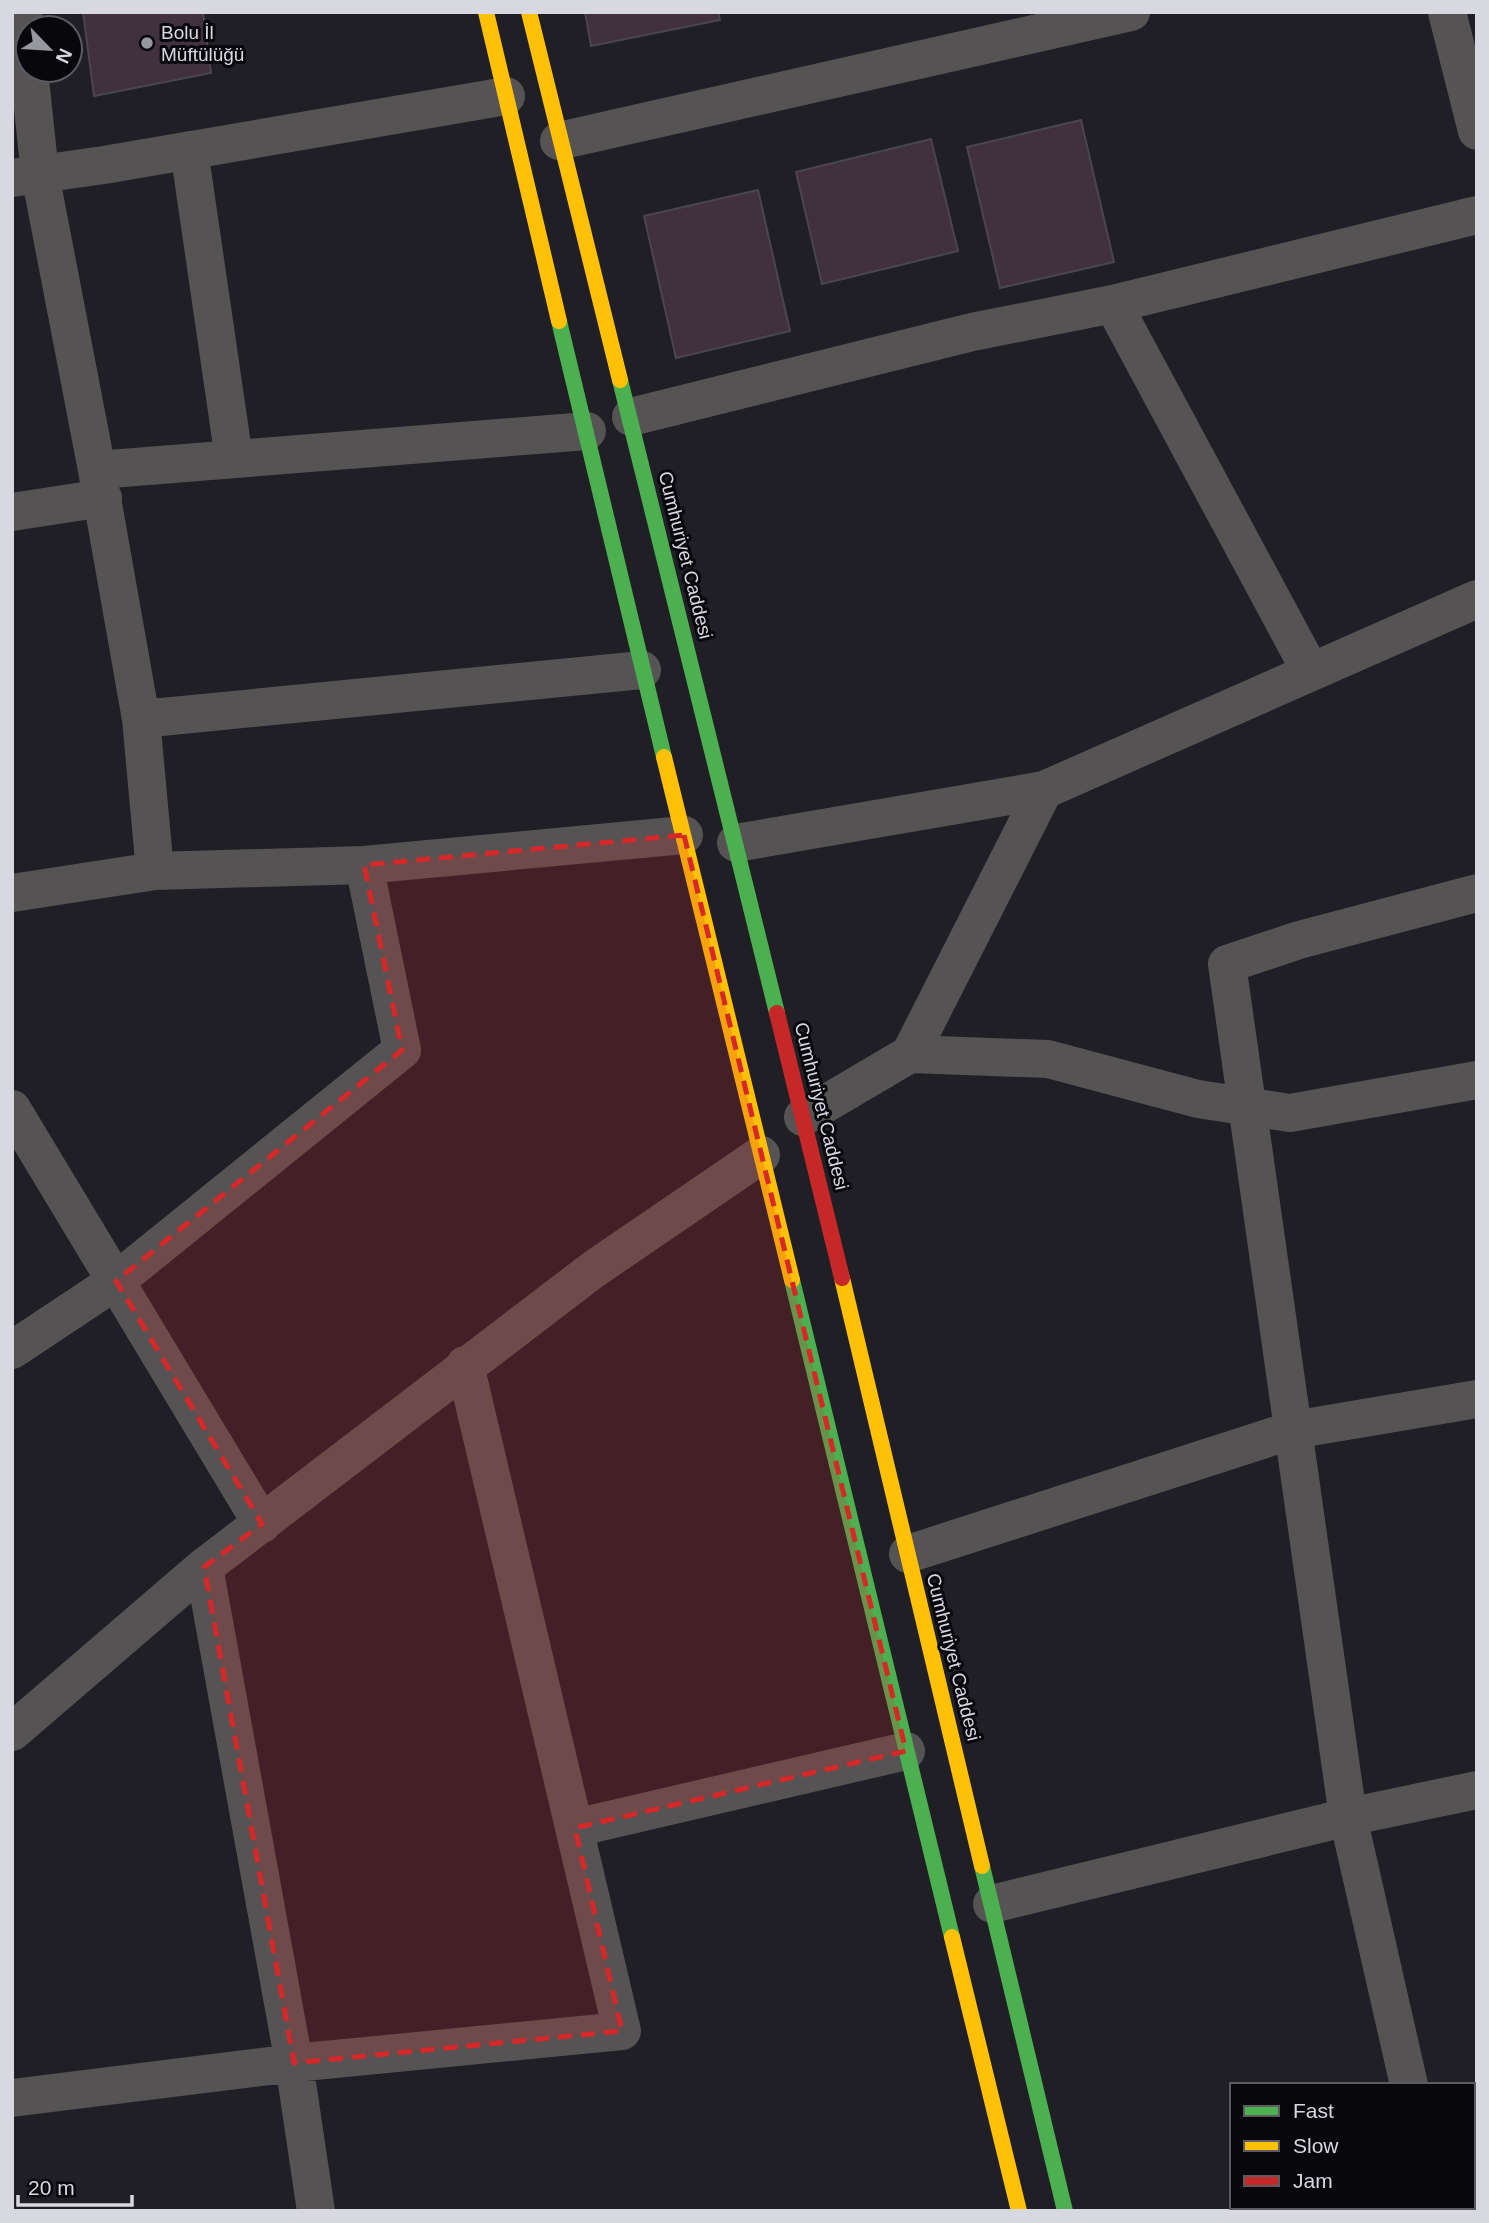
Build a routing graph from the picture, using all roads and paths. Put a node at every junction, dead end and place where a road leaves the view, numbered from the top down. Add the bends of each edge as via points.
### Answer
1 (486, 12) edge
2 (529, 12) edge
3 (1132, 12) edge
4 (1447, 12) edge
5 (1026, 24) edge
6 (29, 84) edge
7 (506, 96) junction
8 (1477, 131) edge
9 (559, 141) junction
10 (190, 150) junction
11 (26, 176) edge
12 (1477, 215) edge
13 (1113, 304) junction
14 (631, 417) junction
15 (587, 431) junction
16 (234, 459) junction
17 (100, 484) junction
18 (12, 512) edge
19 (1477, 599) edge
20 (642, 670) junction
21 (1311, 673) junction
22 (141, 719) junction
23 (1044, 790) junction
24 (684, 835) junction
25 (736, 843) junction
26 (364, 865) junction
27 (155, 871) junction
28 (12, 893) edge
29 (1477, 893) edge
30 (910, 1054) junction
31 (1477, 1080) edge
32 (1247, 1107) junction
33 (12, 1109) edge
34 (803, 1117) junction
35 (761, 1155) junction
36 (116, 1280) junction
37 (12, 1350) edge
38 (465, 1365) junction
39 (1477, 1399) edge
40 (1293, 1430) junction
41 (262, 1524) junction
42 (908, 1554) junction
43 (204, 1567) junction
44 (12, 1732) edge
45 (906, 1751) junction
46 (1477, 1790) edge
47 (1348, 1817) junction
48 (575, 1828) junction
49 (992, 1904) junction
50 (294, 2063) junction
51 (1409, 2083) edge
52 (12, 2098) edge
53 (316, 2211) edge
54 (1019, 2211) edge
55 (1065, 2211) edge

1 - 7 main road
2 - 9 main road, Cumhuriyet Caddesi
3 - 5 street
4 - 8 street
5 - 9 street
6 - 11 street
7 - 10 street
7 - 15 main road
9 - 14 main road, Cumhuriyet Caddesi
10 - 11 street
10 - 16 street
11 - 17 street
12 - 13 street
13 - 14 street via 972,332
13 - 21 street
14 - 25 main road, Cumhuriyet Caddesi
15 - 16 street
15 - 20 main road
16 - 17 street
17 - 18 street
17 - 22 street
19 - 21 street
20 - 22 street
20 - 24 main road
21 - 23 street
22 - 27 street
23 - 25 street
23 - 30 street
24 - 26 street
24 - 35 main road
25 - 34 main road, Cumhuriyet Caddesi
26 - 27 street
26 - 36 street via 402,1050
27 - 28 street
29 - 32 street via 1227,964
30 - 32 street via 1048,1059 1198,1099
30 - 34 street
31 - 32 street via 1290,1113
32 - 40 street
33 - 36 street
34 - 42 main road, Cumhuriyet Caddesi
35 - 38 street via 594,1269
35 - 45 main road
36 - 37 street
36 - 41 street
38 - 41 street
38 - 48 street
39 - 40 street
40 - 42 street
40 - 47 street
41 - 43 street
42 - 49 main road, Cumhuriyet Caddesi
43 - 44 street
43 - 50 street
45 - 48 street
45 - 54 main road
46 - 47 street
47 - 49 street
47 - 51 street
48 - 50 street via 622,2031
49 - 55 main road, Cumhuriyet Caddesi
50 - 52 street
50 - 53 street

